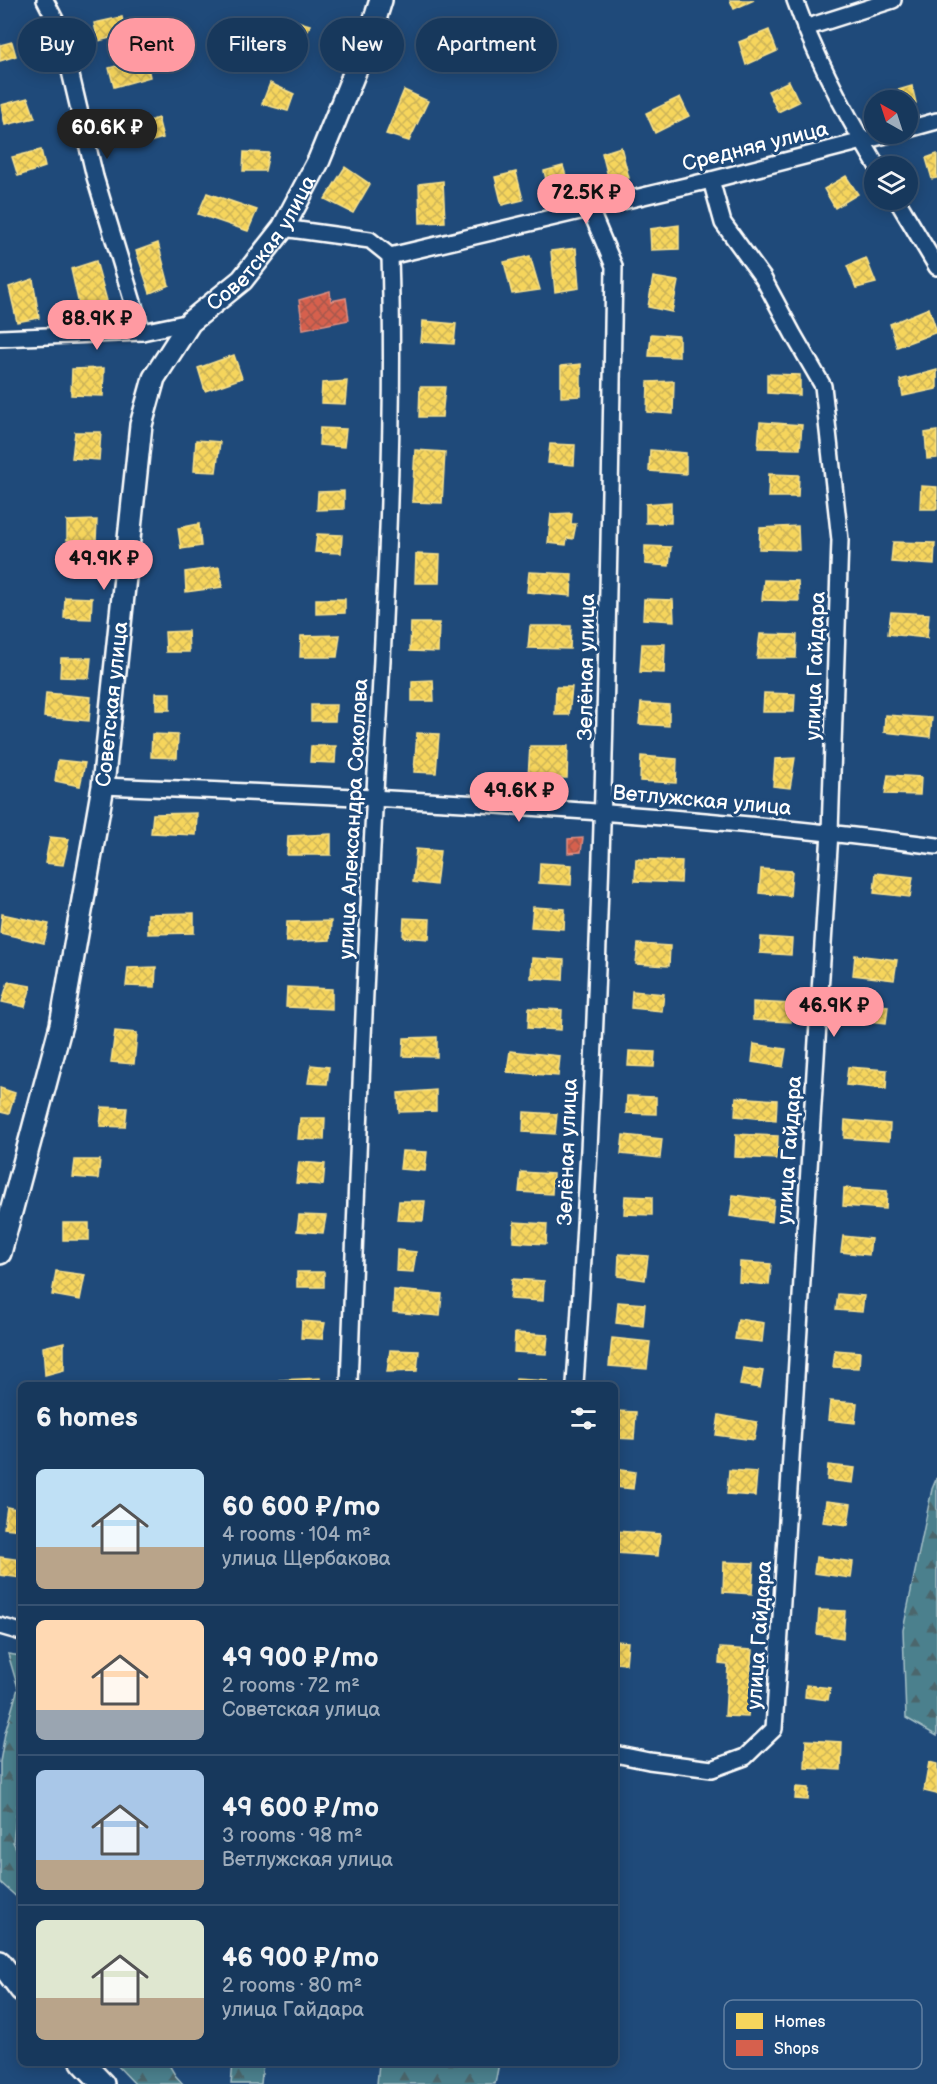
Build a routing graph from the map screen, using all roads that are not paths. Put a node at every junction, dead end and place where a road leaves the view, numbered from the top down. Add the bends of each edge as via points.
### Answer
1 (45, 0) edge
2 (381, 0) edge
3 (795, 0) edge
4 (893, 0) edge
5 (805, 28) junction
6 (937, 121) edge
7 (918, 126) edge
8 (862, 141) junction
9 (871, 156) edge
10 (711, 180) junction
11 (589, 207) junction
12 (903, 210) edge
13 (284, 228) junction
14 (390, 256) junction
15 (937, 267) edge
16 (190, 322) junction
17 (142, 332) junction
18 (0, 338) edge
19 (103, 786) junction
20 (374, 797) junction
21 (603, 812) junction
22 (830, 832) junction
23 (937, 846) edge
24 (0, 1253) edge
25 (349, 1382) edge
26 (575, 1382) edge
27 (0, 1626) edge
28 (18, 1631) edge
29 (618, 1755) edge
30 (0, 1962) edge
31 (18, 1986) edge
32 (85, 2066) edge
33 (103, 2084) edge

1 - 17 street via 60,29 95,177
2 - 13 street, Советская улица via 319,160
3 - 5 street
4 - 5 street
5 - 8 street
6 - 7 street
8 - 9 street
8 - 10 street, Средняя улица
10 - 11 street, Средняя улица
10 - 22 street, улица Гайдара via 723,223 763,279 823,386 840,540
11 - 14 street, Средняя улица
11 - 21 street, Зелёная улица via 614,266
12 - 15 street
13 - 14 street via 370,240
13 - 16 street, Советская улица via 242,280
14 - 20 street, улица Александра Соколова via 393,347 386,608
16 - 17 street
16 - 19 street, Советская улица via 154,378 141,425
17 - 18 street
19 - 20 street, Ветлужская улица
19 - 24 street, Советская улица via 61,1025
20 - 21 street, Ветлужская улица
20 - 25 street, улица Александра Соколова
21 - 22 street, Ветлужская улица
21 - 26 street, Зелёная улица
22 - 23 street, Ветлужская улица
22 - 29 street, улица Гайдара via 774,1729 745,1757 712,1769
27 - 28 street
30 - 31 street
32 - 33 street

